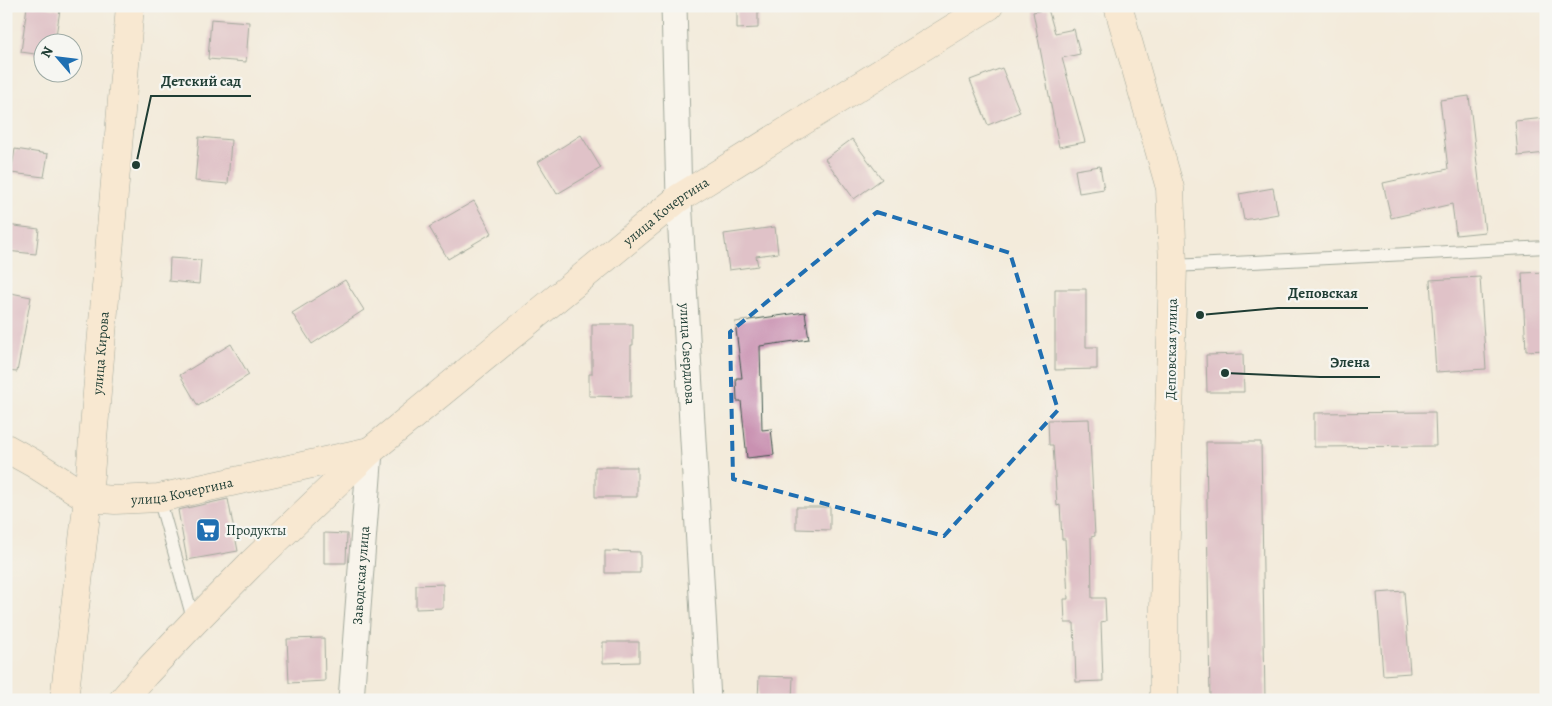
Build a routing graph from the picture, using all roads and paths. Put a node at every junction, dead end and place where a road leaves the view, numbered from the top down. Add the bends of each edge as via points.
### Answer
1 (130, 6) edge
2 (674, 6) edge
3 (989, 6) edge
4 (1118, 6) edge
5 (679, 198) junction
6 (1546, 247) edge
7 (1173, 266) junction
8 (6, 448) edge
9 (370, 451) junction
10 (88, 498) junction
11 (159, 498) junction
12 (194, 622) junction
13 (64, 700) edge
14 (124, 700) edge
15 (351, 700) edge
16 (708, 700) edge
17 (1164, 700) edge

1 - 10 street, улица Кирова
2 - 5 street, улица Свердлова
3 - 5 street, улица Кочергина
4 - 7 street, Деповская улица via 1170,188
5 - 9 street, улица Кочергина
5 - 16 street, улица Свердлова
6 - 7 lane
7 - 17 street, Деповская улица
8 - 10 street, улица Кочергина
9 - 11 street, улица Кочергина
9 - 12 street, улица Кочергина
9 - 15 street, Заводская улица
10 - 11 street, улица Кочергина
10 - 13 street, улица Кирова
11 - 12 lane
12 - 14 street, улица Кочергина

